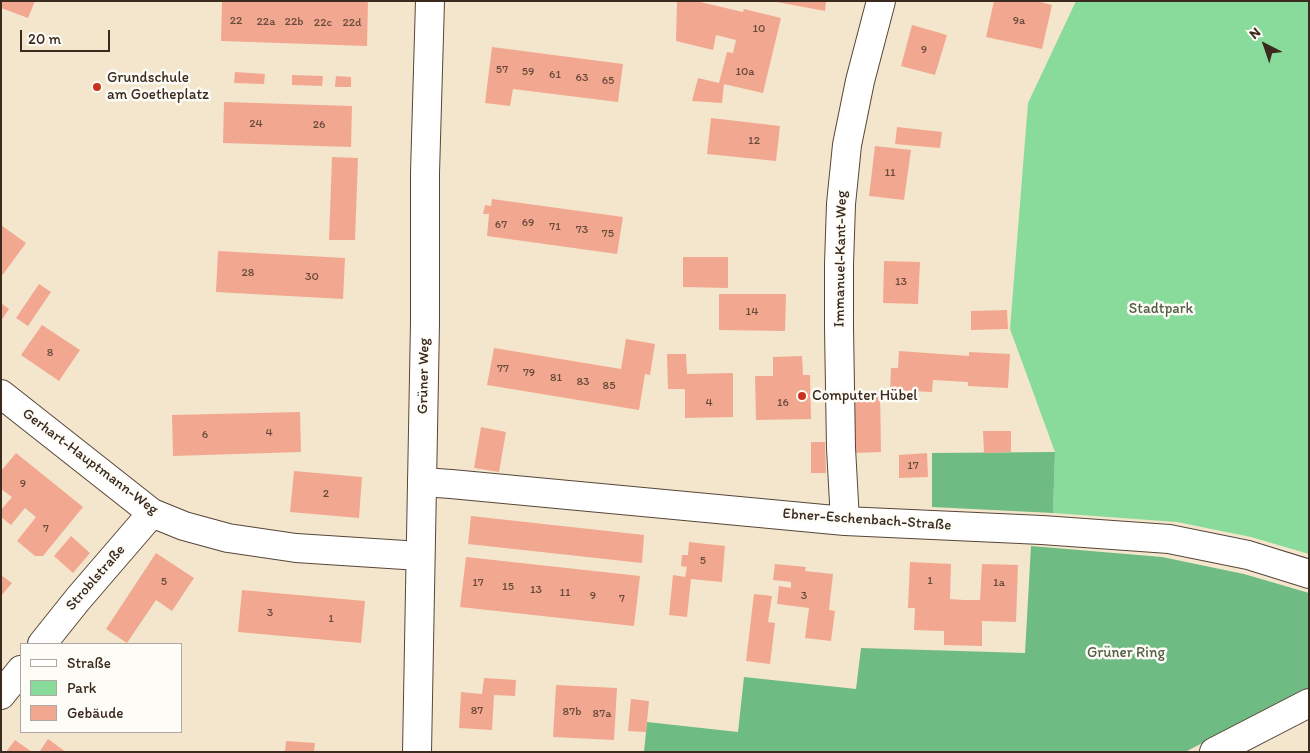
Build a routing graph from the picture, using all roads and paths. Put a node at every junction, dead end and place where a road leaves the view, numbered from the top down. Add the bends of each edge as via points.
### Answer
1 (430, 1) edge
2 (882, 1) edge
3 (1, 394) edge
4 (422, 482) junction
5 (152, 513) junction
6 (845, 521) junction
7 (420, 556) junction
8 (1309, 574) edge
9 (43, 643) edge
10 (20, 671) edge
11 (1, 695) edge
12 (1309, 703) edge
13 (417, 752) edge
14 (1214, 752) edge

1 - 4 street, Grüner Weg
2 - 6 street, Immanuel-Kant-Weg via 847,145 841,204 839,310
3 - 5 street, Gerhart-Hauptmann-Weg
4 - 6 street, Ebner-Eschenbach-Straße
4 - 7 street, Grüner Weg
5 - 7 street, Gerhart-Hauptmann-Weg via 228,538 296,548
5 - 9 street, Stroblstraße
6 - 8 street, Ebner-Eschenbach-Straße via 1170,539 1248,555
7 - 13 street, Grüner Weg
10 - 11 street
12 - 14 street

